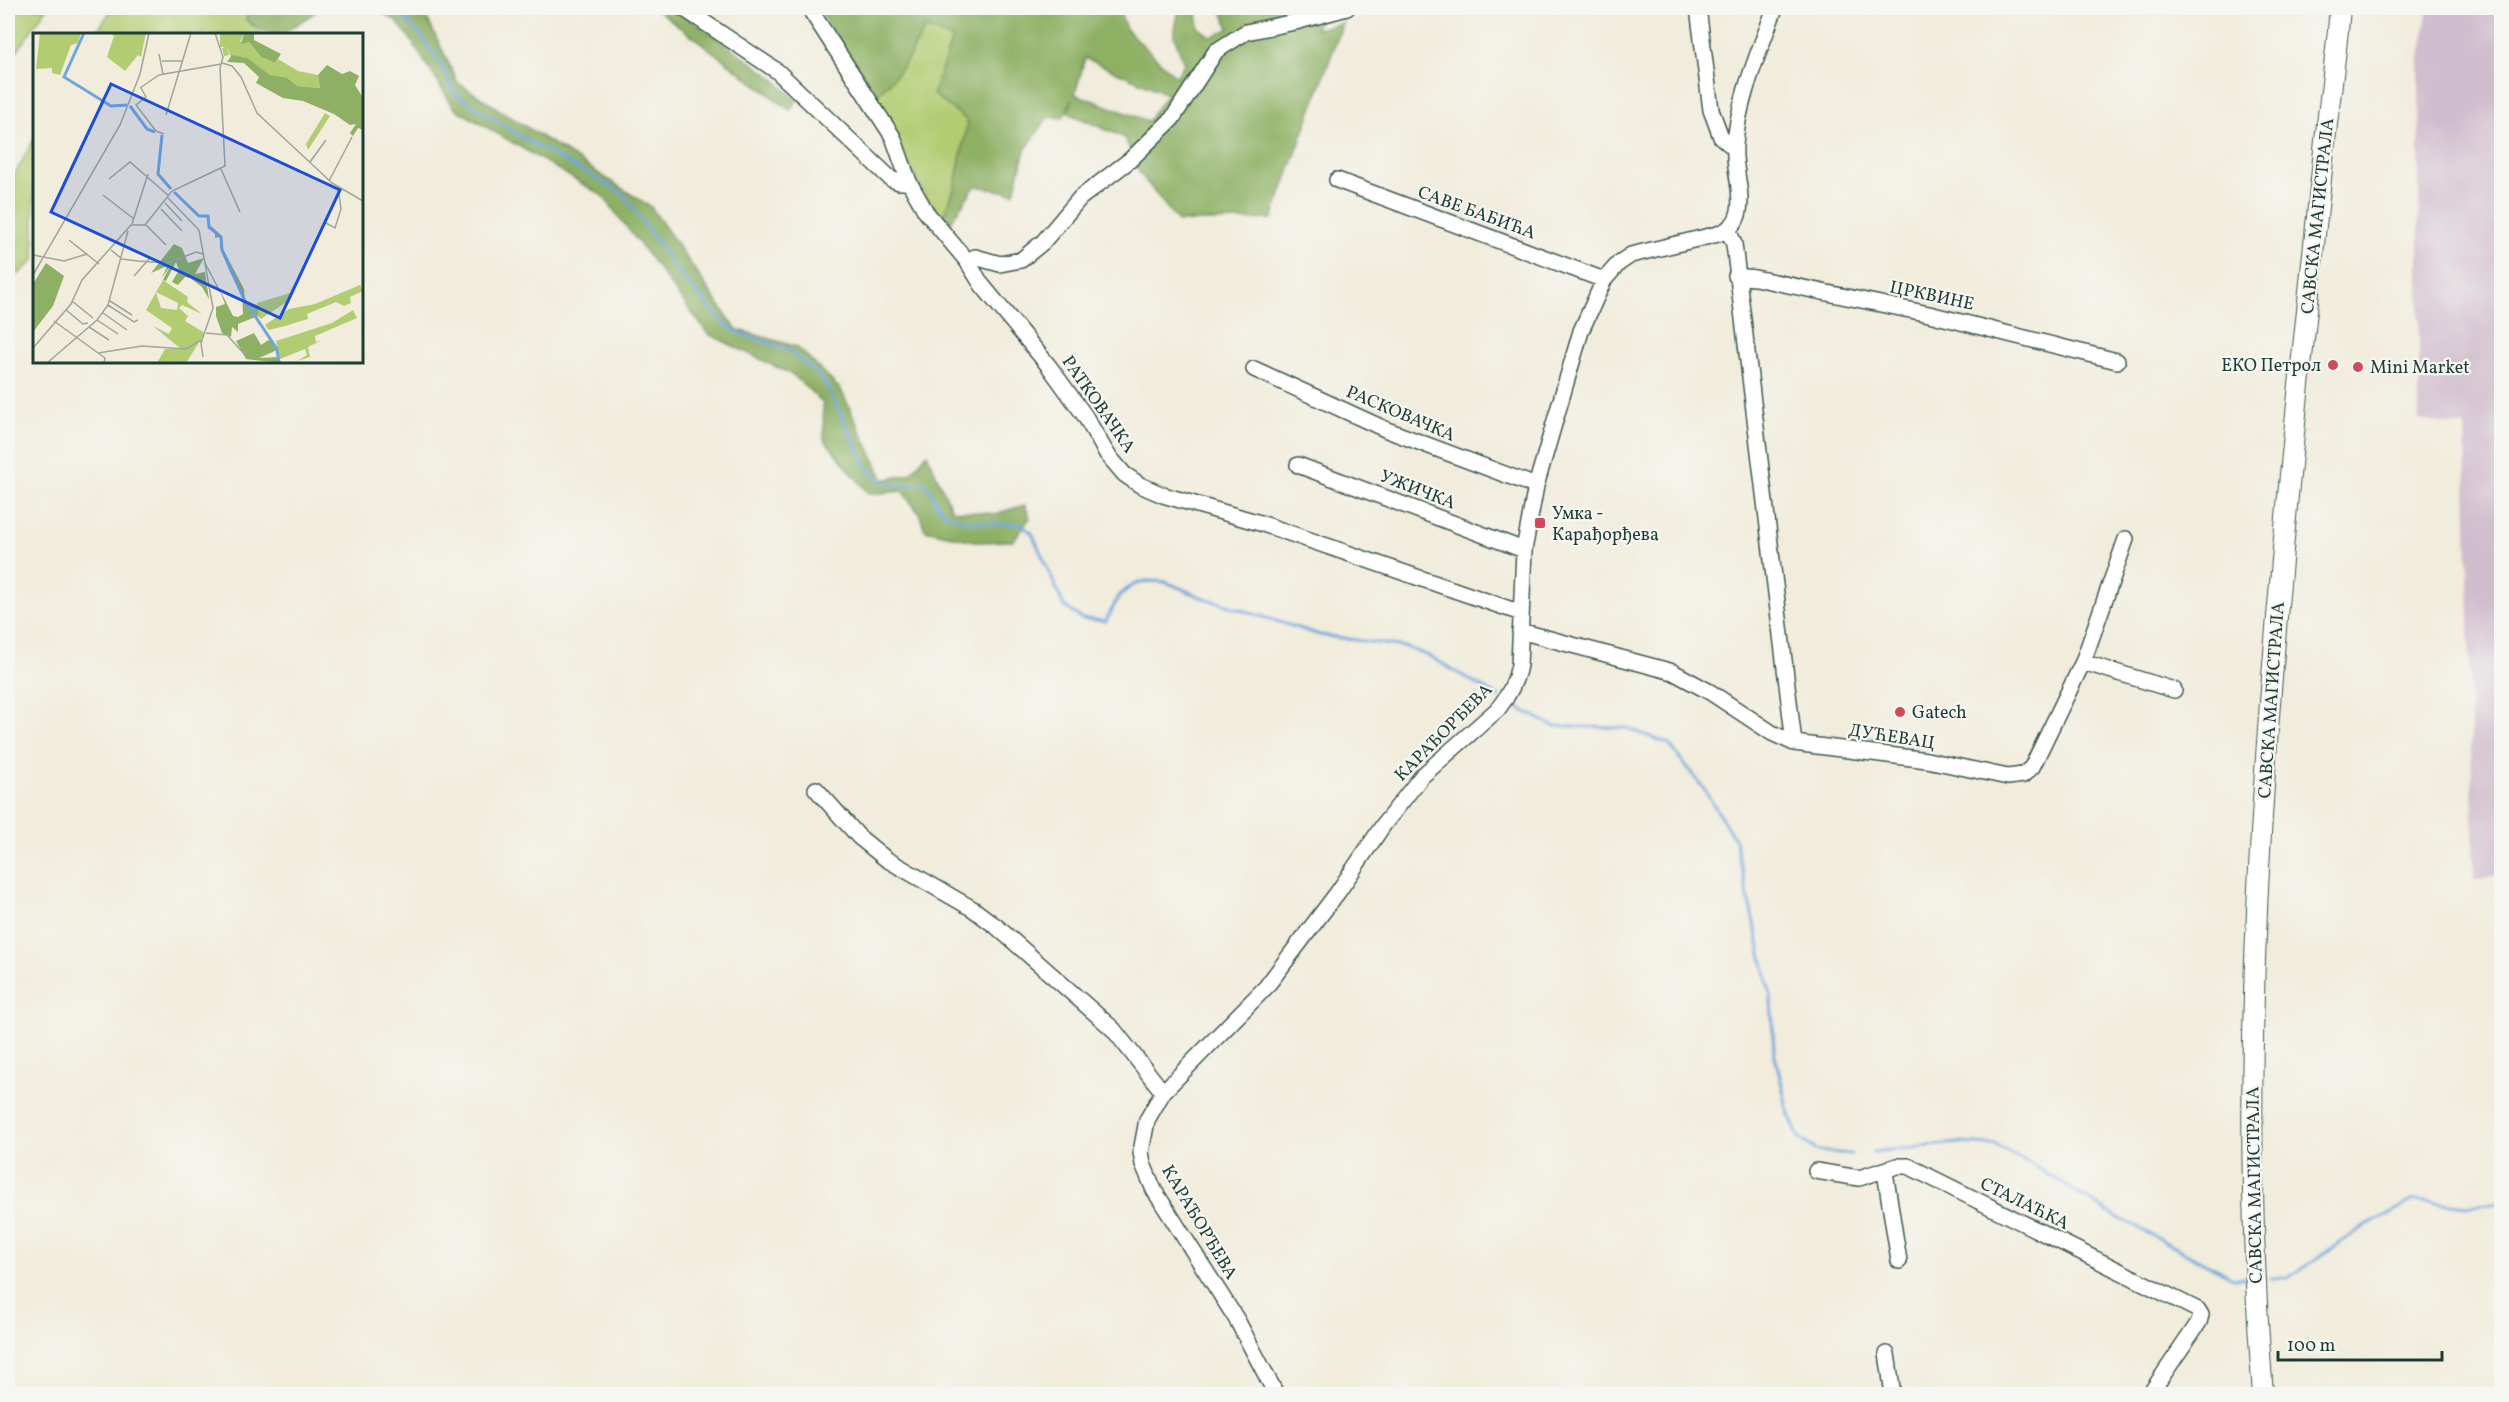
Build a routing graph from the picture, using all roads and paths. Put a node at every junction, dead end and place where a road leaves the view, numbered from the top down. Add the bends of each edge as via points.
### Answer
1 (683, 8) edge
2 (809, 8) edge
3 (1347, 8) edge
4 (1698, 8) edge
5 (1775, 8) edge
6 (2340, 8) edge
7 (1734, 147) junction
8 (1337, 180) dead end
9 (909, 182) junction
10 (1728, 229) junction
11 (967, 261) junction
12 (1736, 276) junction
13 (1604, 280) junction
14 (2117, 361) dead end
15 (1254, 369) dead end
16 (1298, 465) dead end
17 (1536, 486) junction
18 (2126, 538) dead end
19 (1524, 549) junction
20 (1521, 613) junction
21 (1520, 631) junction
22 (2083, 662) junction
23 (2174, 690) dead end
24 (1794, 743) junction
25 (816, 789) dead end
26 (1163, 1092) junction
27 (1816, 1172) dead end
28 (1884, 1172) junction
29 (1899, 1261) dead end
30 (1887, 1354) dead end
31 (1276, 1395) edge
32 (1893, 1395) edge
33 (2150, 1395) edge
34 (2263, 1395) edge

1 - 9 street via 777,71 891,179
2 - 9 street, РАТКОВАЧКА via 887,127
3 - 11 street via 1246,32 1216,51 1172,119 1130,160 1080,198 1043,242 1021,260 1000,264 975,257
4 - 7 street via 1711,110 1721,137
5 - 7 street via 1740,112
6 - 34 main road, САВСКА МАГИСТРАЛА via 2280,590 2260,861 2252,1140 2255,1285
7 - 10 street via 1739,211
8 - 13 street, САВЕ БАБИЋА
9 - 11 street, РАТКОВАЧКА via 926,212
10 - 12 street via 1734,244
10 - 13 street, КАРАЂОРЂЕВА via 1631,255
11 - 20 street, РАТКОВАЧКА via 1048,365 1107,454 1140,486
12 - 14 street, ЦРКВИНЕ via 1929,314
12 - 24 street
13 - 17 street, КАРАЂОРЂЕВА via 1581,332
15 - 17 street, РАСКОВАЧКА via 1388,430
16 - 19 street, УЖИЧКА
17 - 19 street, КАРАЂОРЂЕВА
18 - 22 street, ДУЋЕВАЦ
19 - 20 street, КАРАЂОРЂЕВА
20 - 21 street, КАРАЂОРЂЕВА
21 - 24 street, ДУЋЕВАЦ via 1673,672
21 - 26 street, КАРАЂОРЂЕВА via 1519,665 1502,703 1422,776 1266,987
22 - 23 street
22 - 24 street, ДУЋЕВАЦ via 2032,767 2023,775 2008,777 1927,760
25 - 26 street via 859,837 886,859 997,927 1113,1029
26 - 31 street, КАРАЂОРЂЕВА via 1143,1132 1143,1164 1158,1197 1237,1320
27 - 28 street, СТАЛАЋКА via 1859,1178
28 - 29 street
28 - 33 street, СТАЛАЋКА via 1908,1166 2198,1311 2199,1322
30 - 32 street

